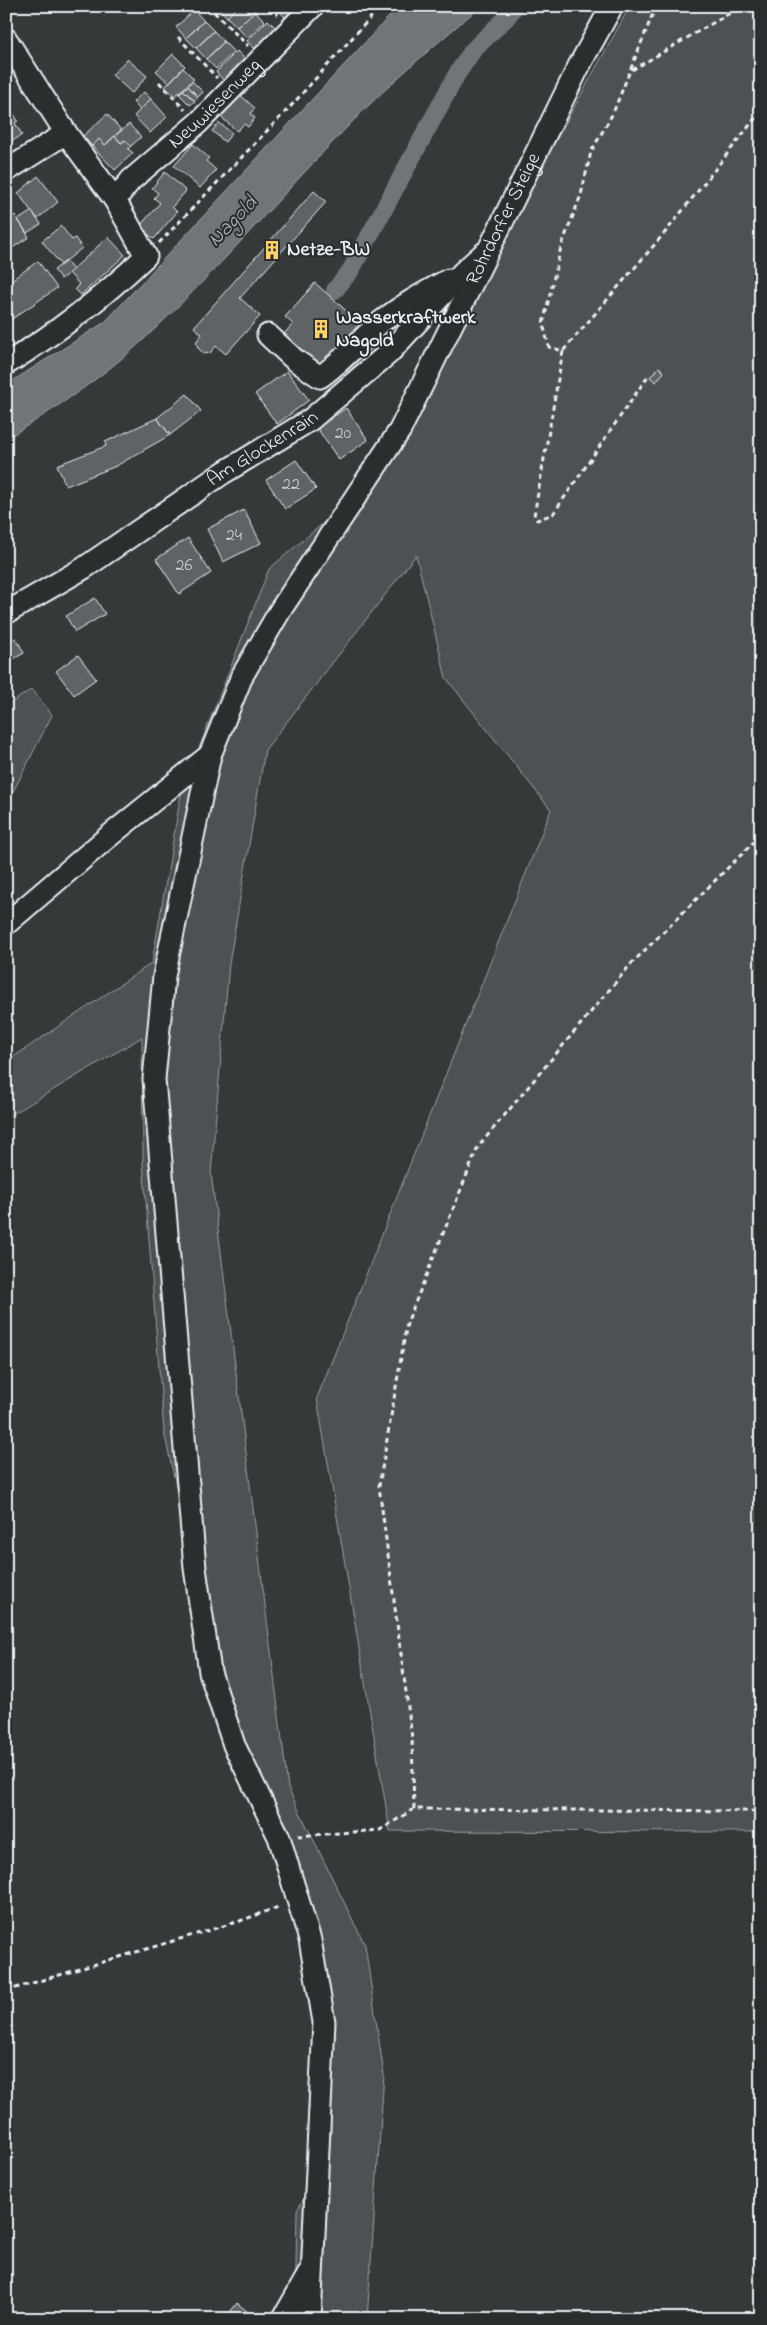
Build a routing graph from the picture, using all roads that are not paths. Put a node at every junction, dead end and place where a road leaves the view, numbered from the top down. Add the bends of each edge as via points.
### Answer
1 (313, 6) edge
2 (612, 6) edge
3 (6, 40) edge
4 (66, 134) junction
5 (6, 171) edge
6 (115, 200) junction
7 (491, 248) junction
8 (463, 272) junction
9 (268, 335) dead end
10 (6, 364) edge
11 (6, 613) edge
12 (210, 756) junction
13 (6, 924) edge
14 (312, 2268) junction
15 (283, 2319) edge
16 (310, 2319) edge

1 - 6 street, Neuwiesenweg via 198,123 131,180
2 - 7 street, Rohrdorfer Steige via 580,64
3 - 4 street
4 - 5 street
4 - 6 street
6 - 10 street via 146,256 112,289 56,332
7 - 8 street, Am Glockenrain
7 - 12 street, Rohrdorfer Steige via 400,430 281,609 242,676
8 - 9 street via 418,296 375,327 334,368 320,377
8 - 11 street, Am Glockenrain via 389,353 310,420 223,473 84,568
12 - 13 street
12 - 14 street, Rohrdorfer Steige via 164,976 154,1079 195,1568 210,1672 234,1746 279,1837 310,1940 324,2022
14 - 15 street
14 - 16 street, Rohrdorfer Steige

